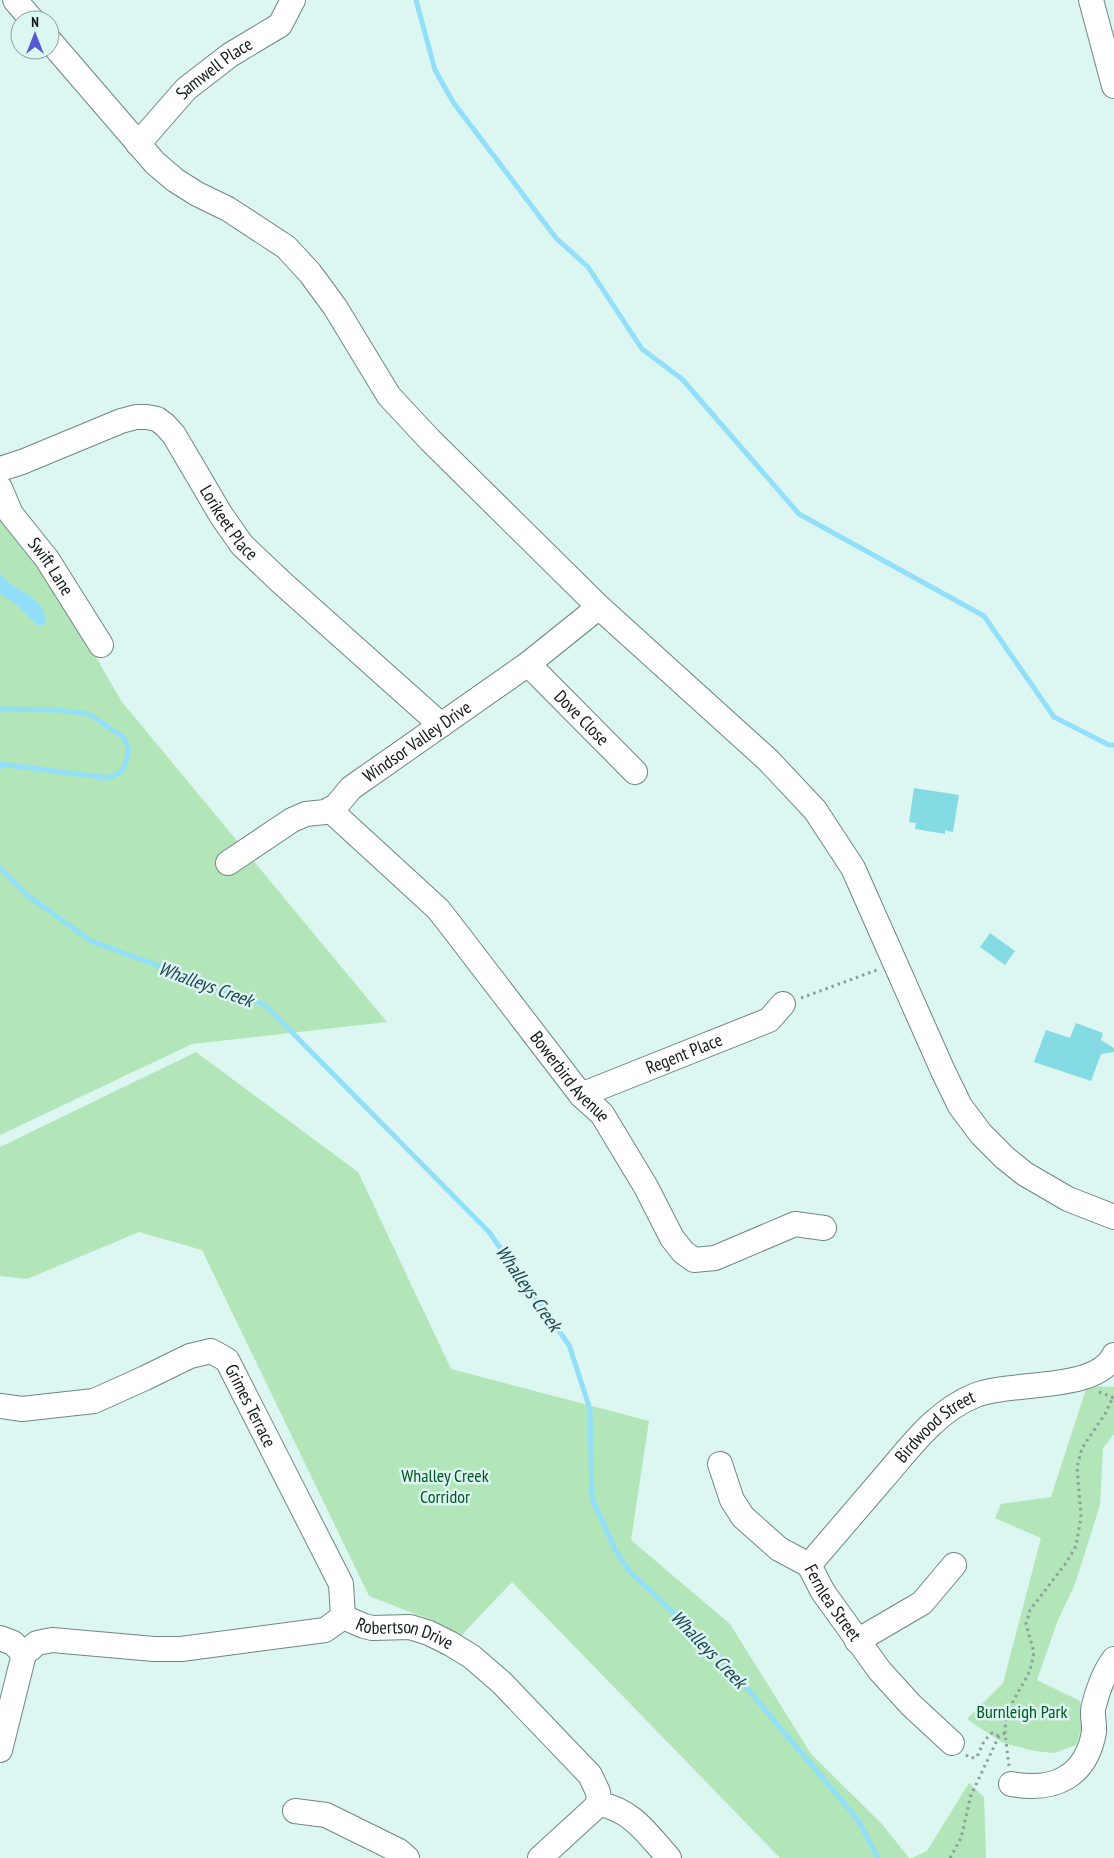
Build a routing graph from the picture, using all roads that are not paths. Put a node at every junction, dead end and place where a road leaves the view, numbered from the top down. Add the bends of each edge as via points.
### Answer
1 (15, 0) edge
2 (293, 0) edge
3 (1091, 0) edge
4 (24, 10) edge
5 (60, 53) edge
6 (1114, 86) edge
7 (138, 144) junction
8 (0, 469) edge
9 (0, 488) edge
10 (599, 607) junction
11 (101, 645) dead end
12 (528, 664) junction
13 (440, 725) junction
14 (635, 772) dead end
15 (330, 810) junction
16 (228, 863) dead end
17 (783, 1004) road end
18 (581, 1094) junction
19 (1114, 1217) edge
20 (824, 1228) dead end
21 (1112, 1362) edge
22 (0, 1406) edge
23 (720, 1464) dead end
24 (954, 1565) dead end
25 (809, 1566) junction
26 (343, 1616) junction
27 (0, 1638) edge
28 (857, 1640) junction
29 (24, 1654) junction
30 (1114, 1659) edge
31 (952, 1743) road end
32 (0, 1750) edge
33 (1012, 1784) road end
34 (599, 1804) junction
35 (295, 1811) dead end
36 (407, 1858) edge
37 (540, 1858) edge
38 (669, 1858) edge

1 - 4 street
2 - 7 street, Samwell Place via 280,25 230,55 186,89
3 - 6 street
5 - 7 street
7 - 10 street via 175,180 228,209 286,247 334,307 389,396
8 - 13 street, Lorikeet Place via 121,421 136,417 157,419 174,436 242,545
9 - 11 street, Swift Lane via 11,514 48,559
10 - 12 street, Windsor Valley Drive
10 - 19 street via 768,760 815,810 853,868 942,1071 960,1106 981,1134 1005,1158 1040,1184
12 - 13 street, Windsor Valley Drive
12 - 14 street, Dove Close
13 - 15 street, Windsor Valley Drive via 351,788
15 - 16 street via 292,820
15 - 18 street, Bowerbird Avenue via 438,909
17 - 18 street, Regent Place via 769,1020
18 - 20 street, Bowerbird Avenue via 602,1114 646,1186 672,1238 694,1260 715,1258 795,1224
21 - 25 street, Birdwood Street via 1074,1380 978,1394 950,1408 921,1435
22 - 26 street, Grimes Terrace via 22,1409 94,1401 190,1356 211,1351 227,1360 341,1584
23 - 25 street, Fernlea Street via 732,1500 743,1517 779,1549
24 - 28 street via 922,1603
25 - 28 street, Fernlea Street
26 - 29 street, Robertson Drive via 325,1630 181,1649 52,1640 37,1643
26 - 34 street, Robertson Drive via 372,1628 410,1627 451,1644 472,1658 502,1683 590,1775 598,1792
27 - 29 street via 13,1643
28 - 31 street, Fernlea Street via 894,1688
29 - 32 street
30 - 33 street via 1093,1706 1094,1731 1080,1768 1066,1779 1045,1786
34 - 37 street
34 - 38 street via 619,1809 630,1816
35 - 36 street via 326,1815

